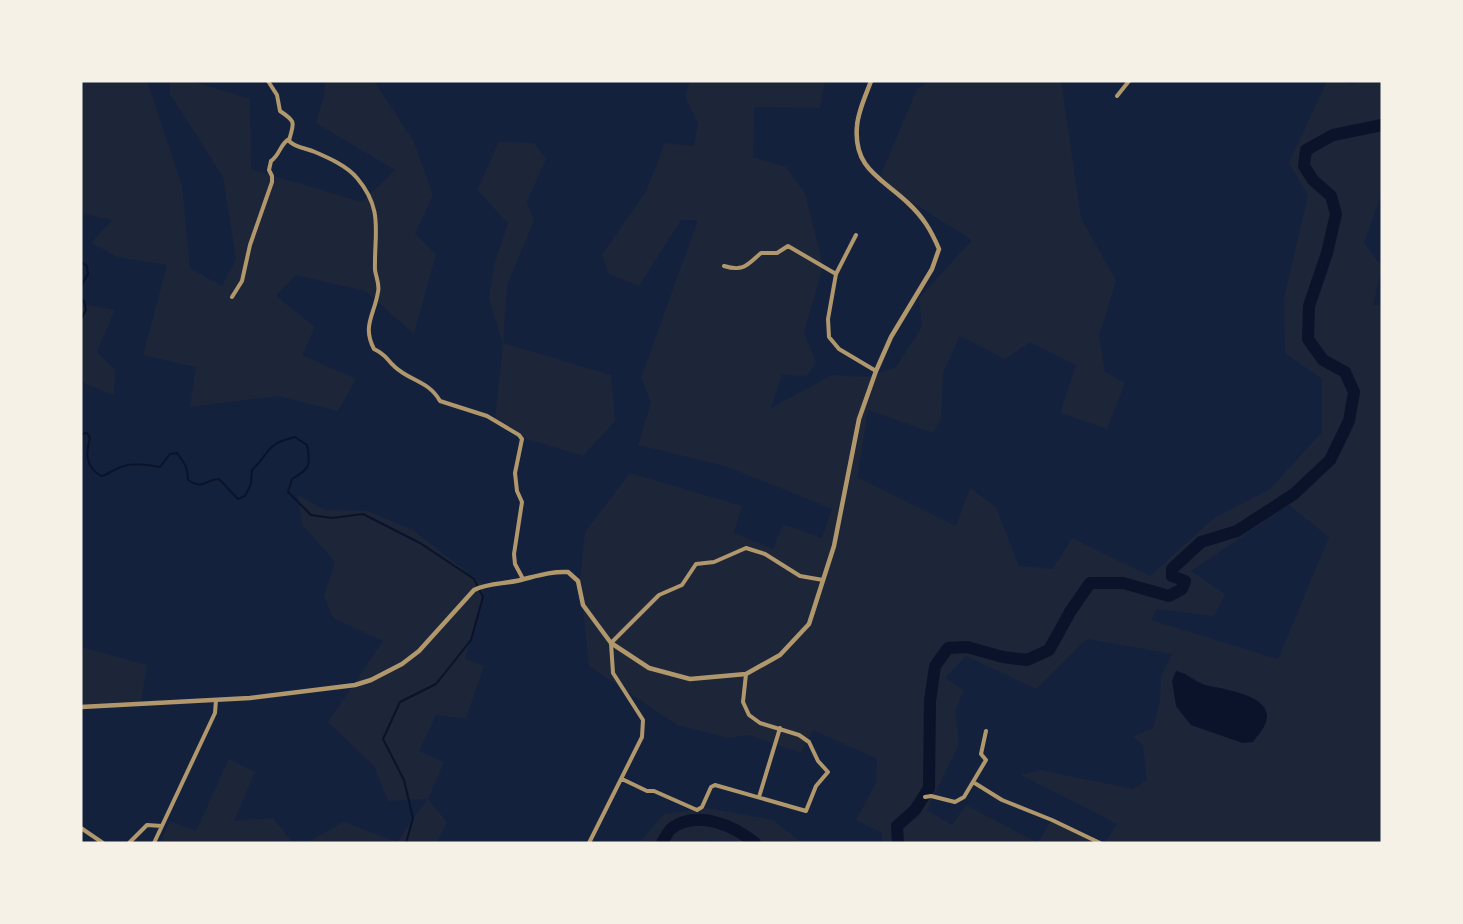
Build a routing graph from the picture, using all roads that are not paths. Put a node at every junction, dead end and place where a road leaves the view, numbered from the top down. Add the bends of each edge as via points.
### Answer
1 (268, 81) edge
2 (871, 81) edge
3 (1129, 81) edge
4 (1117, 96) dead end
5 (290, 138) junction
6 (856, 235) dead end
7 (724, 266) dead end
8 (836, 274) junction
9 (232, 297) dead end
10 (876, 371) junction
11 (524, 579) junction
12 (823, 580) junction
13 (611, 643) junction
14 (746, 674) junction
15 (216, 700) junction
16 (81, 707) edge
17 (780, 728) junction
18 (986, 731) dead end
19 (622, 779) junction
20 (973, 782) junction
21 (759, 797) junction
22 (925, 797) dead end
23 (162, 826) junction
24 (81, 828) edge
25 (103, 843) edge
26 (129, 843) edge
27 (154, 843) edge
28 (589, 843) edge
29 (1100, 843) edge

1 - 5 street via 280,111 292,119
2 - 10 street via 857,124 858,150 872,174 908,202 930,227 939,249
3 - 4 street
5 - 9 street via 271,161 268,170 272,182 242,281
5 - 11 street via 292,144 343,166 370,195 376,217 375,272 379,290 367,330 374,349 434,391 440,401 487,416 522,439 515,473 522,502 514,554
6 - 8 street
7 - 8 street via 737,270 761,253 777,253 788,246
8 - 10 street via 829,337 839,349
10 - 12 street via 859,419 834,546
11 - 13 street via 558,572 574,575 584,605
11 - 15 street via 474,590 419,651 383,675 355,685
12 - 13 street via 800,576 765,554 746,548 714,562 696,564 682,585 659,595
12 - 14 street via 808,624 780,655
13 - 14 street via 649,668 690,679
13 - 19 street via 613,673 643,720 642,737
14 - 17 street via 743,702 748,716
15 - 16 street
15 - 23 street via 215,713
17 - 21 street
17 - 21 street via 809,742 828,772 816,786 806,811
18 - 20 street via 981,754 986,760
19 - 21 street via 697,810 715,785
19 - 28 street
20 - 22 street via 964,797 955,802
20 - 29 street via 1002,800
23 - 26 street via 147,825
23 - 27 street
24 - 25 street

